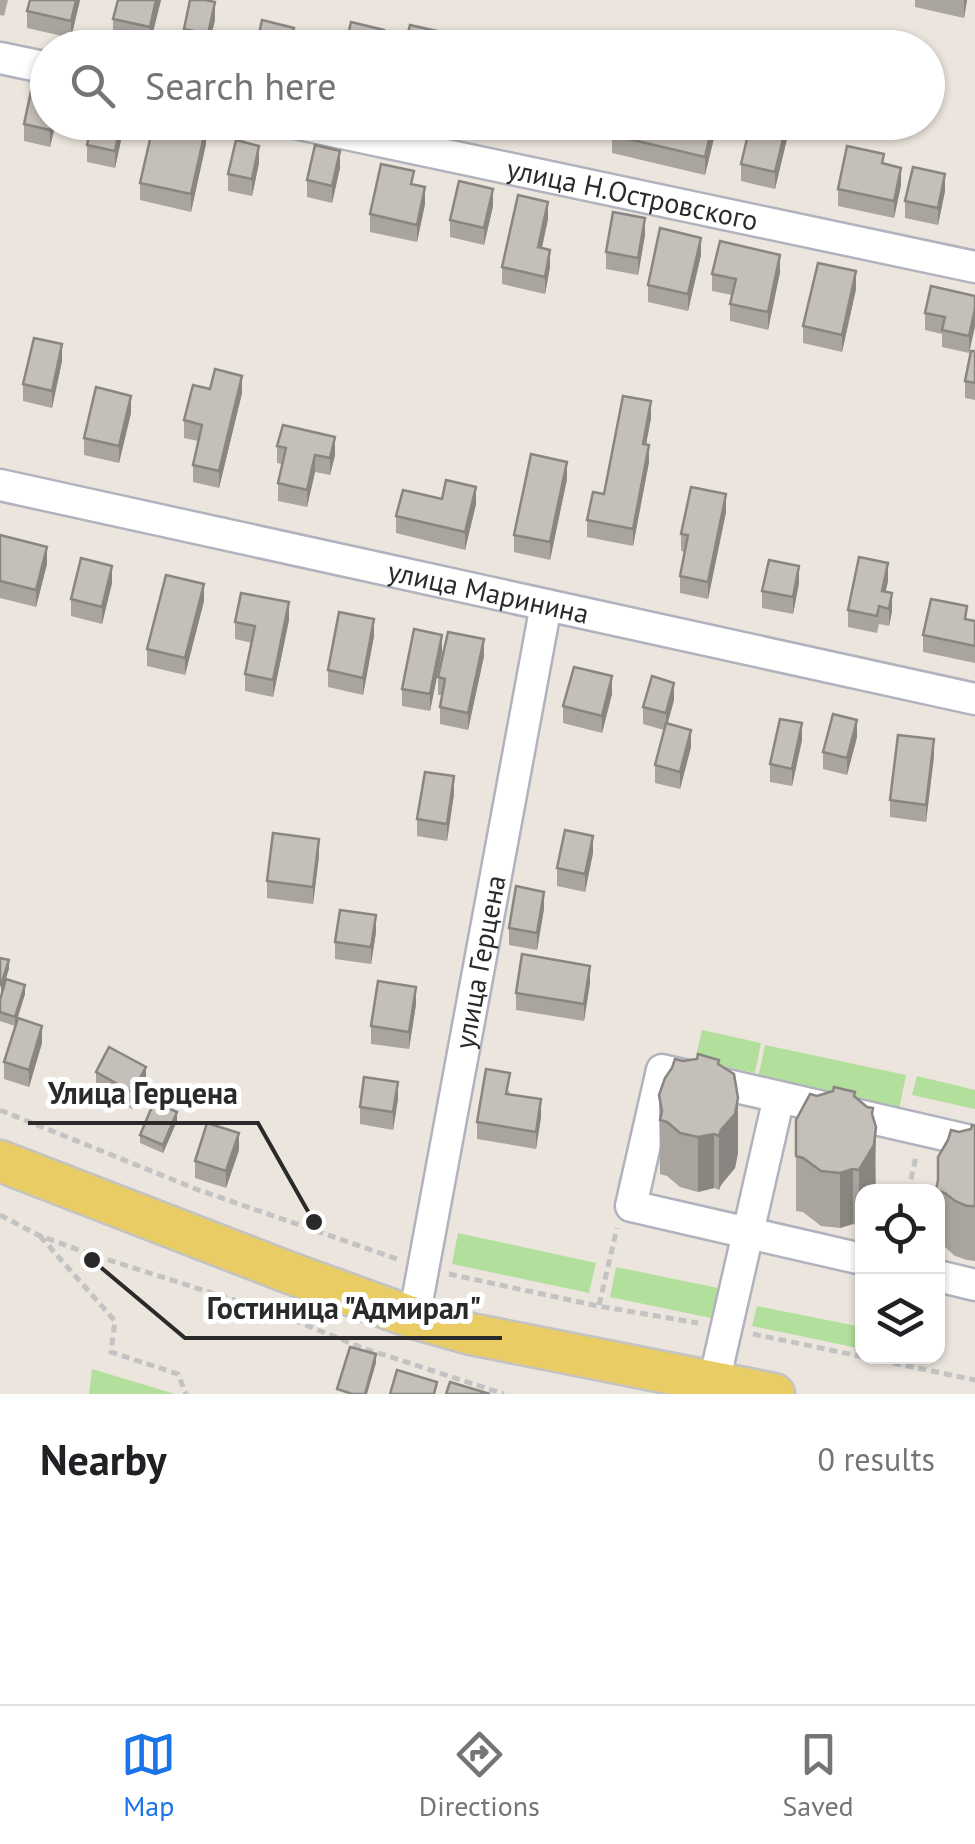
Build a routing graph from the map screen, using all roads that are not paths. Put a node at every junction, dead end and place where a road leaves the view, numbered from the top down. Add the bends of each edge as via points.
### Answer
1 (0, 58) edge
2 (30, 64) edge
3 (375, 140) edge
4 (975, 267) edge
5 (0, 485) edge
6 (546, 604) junction
7 (975, 698) edge
8 (779, 1097) junction
9 (975, 1142) edge
10 (0, 1162) edge
11 (748, 1233) junction
12 (855, 1257) edge
13 (945, 1278) edge
14 (975, 1285) edge
15 (414, 1318) junction
16 (714, 1382) junction
17 (774, 1394) edge

1 - 2 street
3 - 4 street, улица Н.Островского
5 - 6 street, улица Маринина
6 - 7 street, улица Маринина
6 - 15 street, улица Герцена
8 - 9 street
8 - 11 street
8 - 11 street via 662,1070 631,1206
10 - 15 main road
11 - 12 street
11 - 16 street
13 - 14 street
15 - 16 main road
16 - 17 main road

